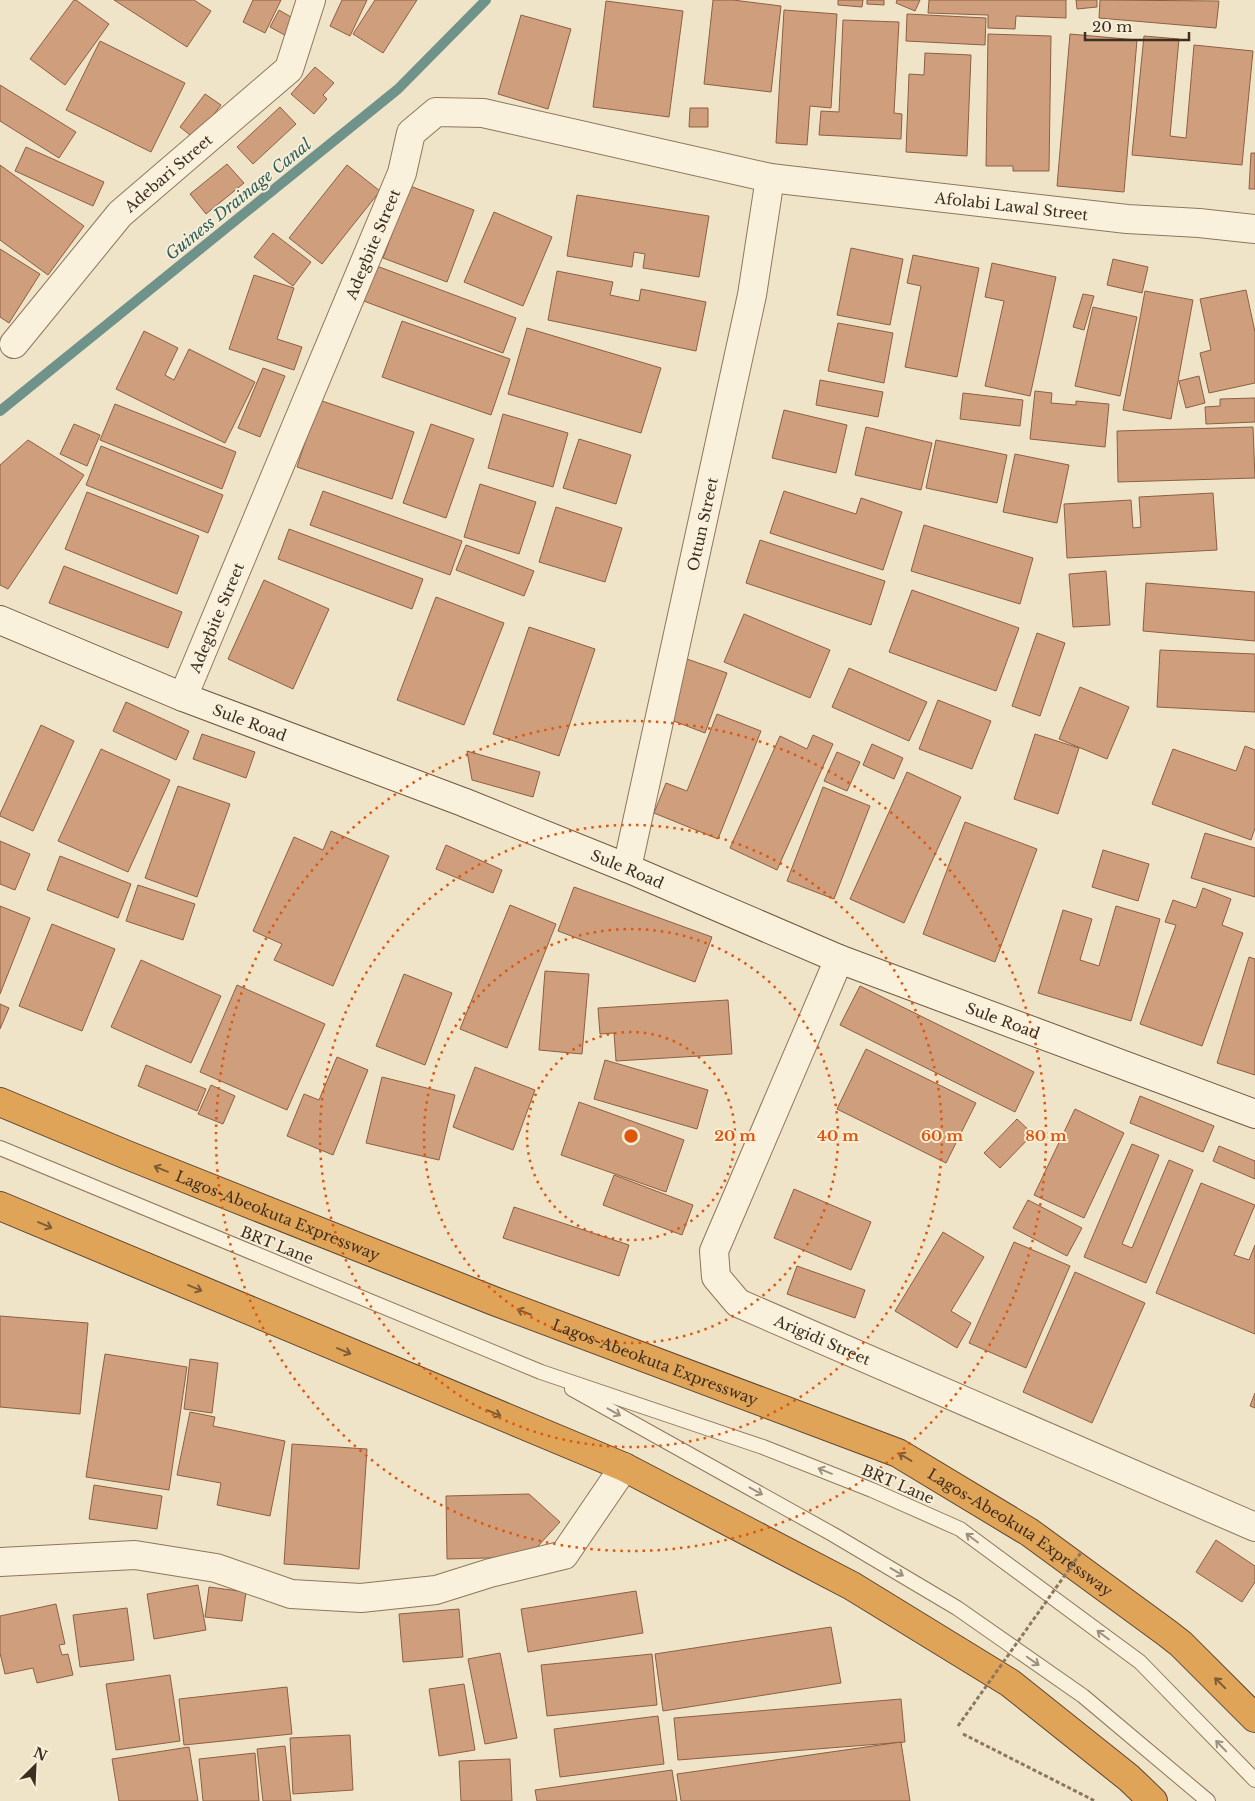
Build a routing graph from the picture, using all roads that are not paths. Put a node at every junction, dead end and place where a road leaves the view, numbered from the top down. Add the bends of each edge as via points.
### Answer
1 (311, 0) edge
2 (770, 178) junction
3 (1255, 229) edge
4 (14, 344) dead end
5 (0, 620) edge
6 (183, 697) junction
7 (627, 868) junction
8 (839, 959) junction
9 (0, 1102) edge
10 (1255, 1114) edge
11 (0, 1148) edge
12 (0, 1206) edge
13 (541, 1372) junction
14 (624, 1467) junction
15 (1255, 1527) edge
16 (0, 1562) edge
17 (1255, 1718) edge
18 (1255, 1780) edge
19 (1153, 1801) edge
20 (1208, 1801) edge

1 - 4 street, Adebari Street via 289,69 120,214
2 - 3 street, Afolabi Lawal Street via 1127,219
2 - 6 street, Adegbite Street via 483,113 436,112 410,133 402,173
2 - 7 street, Ottun Street via 752,295
5 - 6 street, Sule Road
6 - 7 street, Sule Road via 463,802
7 - 8 street, Sule Road
8 - 10 street, Sule Road
8 - 15 street, Arigidi Street via 714,1251 716,1277 738,1303
17 -> 9 highway, Lagos-Abeokuta Expressway via 1167,1633 1028,1532 898,1453 494,1301
11 - 13 lane, BRT Lane
12 -> 14 highway
18 -> 13 lane, BRT Lane via 1140,1662 960,1529 763,1446
13 -> 20 lane, BRT Lane via 834,1535 957,1608 1083,1696
14 - 16 street via 564,1555 436,1590 361,1598 291,1594 216,1568 135,1554
14 - 19 highway via 852,1586 1010,1683

